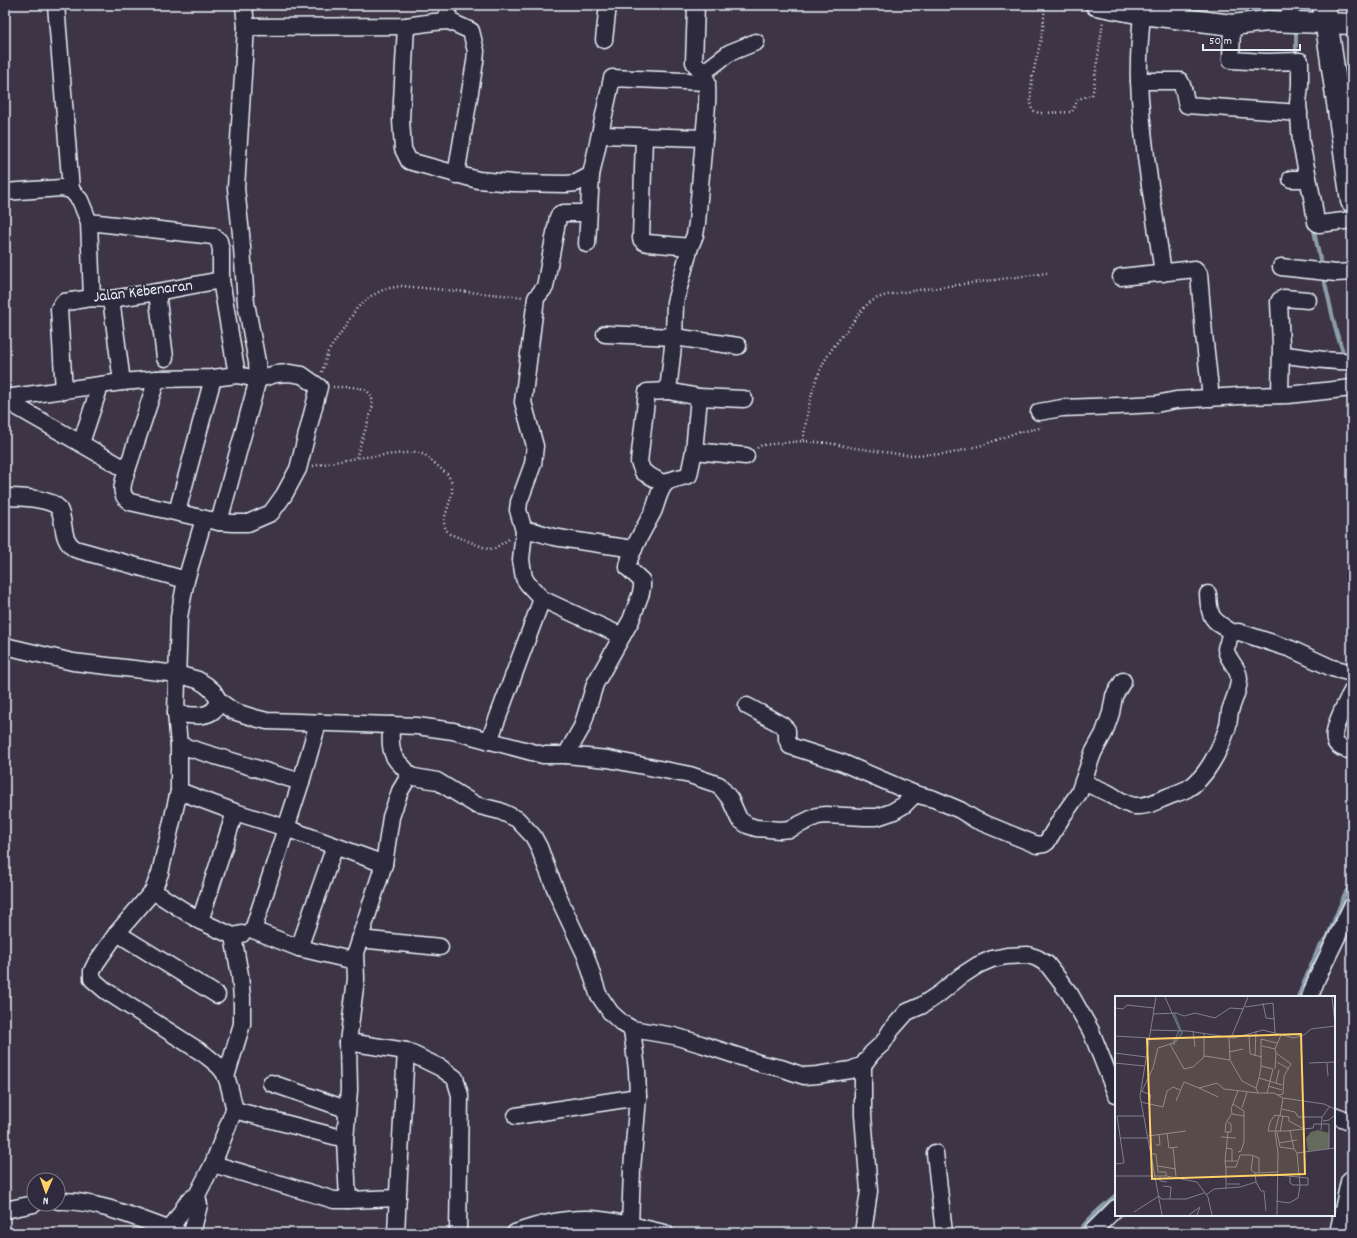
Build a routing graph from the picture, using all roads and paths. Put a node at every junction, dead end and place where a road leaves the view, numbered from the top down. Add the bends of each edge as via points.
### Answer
1 (56, 5) edge
2 (244, 5) edge
3 (447, 5) edge
4 (605, 5) edge
5 (608, 5) edge
6 (696, 5) edge
7 (1045, 5) edge
8 (1101, 6) edge
9 (1142, 14) junction
10 (1325, 14) edge
11 (1293, 18) edge
12 (449, 21) junction
13 (1352, 24) edge
14 (1232, 25) junction
15 (406, 26) junction
16 (246, 27) junction
17 (604, 40) dead end
18 (756, 42) dead end
19 (705, 77) junction
20 (1139, 81) junction
21 (1299, 113) junction
22 (600, 135) junction
23 (644, 136) junction
24 (704, 138) junction
25 (456, 175) junction
26 (590, 175) junction
27 (71, 190) junction
28 (5, 192) edge
29 (1352, 201) edge
30 (588, 213) junction
31 (1352, 220) edge
32 (89, 222) junction
33 (587, 244) dead end
34 (690, 247) junction
35 (1281, 267) dead end
36 (1164, 272) junction
37 (1047, 273) dead end
38 (1344, 273) edge
39 (1121, 277) dead end
40 (221, 280) junction
41 (157, 292) junction
42 (92, 298) junction
43 (536, 298) junction
44 (111, 299) junction
45 (1308, 300) dead end
46 (605, 334) dead end
47 (674, 337) junction
48 (738, 346) dead end
49 (1281, 355) junction
50 (165, 358) dead end
51 (1345, 362) edge
52 (237, 375) junction
53 (213, 378) junction
54 (158, 379) junction
55 (258, 379) junction
56 (122, 382) junction
57 (100, 386) junction
58 (319, 386) junction
59 (1350, 388) edge
60 (64, 390) junction
61 (668, 391) junction
62 (1280, 395) junction
63 (699, 397) junction
64 (1212, 398) junction
65 (5, 399) edge
66 (744, 399) dead end
67 (1039, 412) joint
68 (803, 441) junction
69 (80, 443) junction
70 (694, 451) junction
71 (746, 456) joint
72 (356, 458) junction
73 (298, 469) junction
74 (127, 470) junction
75 (664, 484) junction
76 (5, 497) edge
77 (177, 512) junction
78 (204, 518) junction
79 (219, 522) junction
80 (524, 531) junction
81 (634, 549) junction
82 (186, 580) junction
83 (1208, 594) dead end
84 (542, 599) junction
85 (1233, 633) junction
86 (622, 636) junction
87 (5, 646) edge
88 (1352, 673) edge
89 (177, 674) junction
90 (1123, 681) dead end
91 (1352, 691) edge
92 (219, 701) junction
93 (747, 706) dead end
94 (176, 713) junction
95 (318, 723) junction
96 (390, 725) junction
97 (489, 742) junction
98 (179, 745) junction
99 (1352, 751) edge
100 (566, 755) junction
101 (409, 776) junction
102 (301, 782) junction
103 (1083, 782) junction
104 (178, 791) junction
105 (915, 794) junction
106 (235, 812) junction
107 (286, 828) junction
108 (335, 846) junction
109 (384, 864) junction
110 (153, 891) junction
111 (1352, 906) edge
112 (200, 921) junction
113 (253, 930) junction
114 (117, 933) junction
115 (233, 936) junction
116 (359, 939) junction
117 (440, 947) dead end
118 (300, 948) junction
119 (355, 962) junction
120 (217, 995) dead end
121 (1310, 996) edge
122 (632, 1029) junction
123 (348, 1042) junction
124 (406, 1051) junction
125 (863, 1065) junction
126 (226, 1077) junction
127 (271, 1083) dead end
128 (1115, 1091) edge
129 (638, 1097) junction
130 (346, 1109) junction
131 (234, 1110) junction
132 (1335, 1115) edge
133 (516, 1116) dead end
134 (1352, 1122) edge
135 (344, 1139) junction
136 (935, 1153) dead end
137 (213, 1164) junction
138 (1352, 1182) edge
139 (197, 1196) junction
140 (398, 1198) junction
141 (348, 1200) junction
142 (66, 1202) edge
143 (26, 1206) edge
144 (1115, 1209) edge
145 (5, 1210) edge
146 (619, 1227) edge
147 (175, 1232) edge
148 (192, 1233) edge
149 (396, 1233) edge
150 (458, 1233) edge
151 (514, 1233) edge
152 (665, 1233) edge
153 (863, 1233) edge
154 (944, 1233) edge
155 (1091, 1233) edge
156 (1341, 1233) edge

1 - 27 street
2 - 16 street
3 - 12 street
4 - 5 street
5 - 17 street
6 - 19 street via 694,62
7 - 8 path via 1030,100 1032,110 1039,113 1072,112 1078,99 1092,95
8 - 9 street
9 - 14 street
9 - 20 street
10 - 11 street
10 - 13 street
10 - 29 main road
11 - 14 street
12 - 15 street
12 - 25 street via 471,31 476,50
14 - 21 street via 1231,60 1300,62
15 - 16 street
15 - 25 street via 401,120 403,149 409,161
16 - 55 street via 236,188 246,303
18 - 19 street via 729,53
19 - 22 street via 612,78
19 - 24 street
20 - 21 street via 1180,81 1184,87 1187,105
20 - 36 street via 1145,149
21 - 31 street via 1301,179 1317,223
22 - 23 street
22 - 26 street
23 - 24 street
23 - 34 street via 641,239 648,243
24 - 34 street via 697,223
25 - 26 street via 513,183 566,184 576,183
26 - 30 street
27 - 28 street via 61,188
27 - 32 street via 80,200
30 - 33 street
30 - 43 street via 563,213 558,216 545,287
32 - 40 street via 213,236 219,241 221,250
32 - 42 street
34 - 47 street via 674,302
35 - 38 street
36 - 39 street
36 - 64 street via 1195,269 1199,274
37 - 68 path via 903,292 872,300 835,344 823,364 814,385
40 - 41 street, Jalan Kebenaran
40 - 52 street
41 - 44 street, Jalan Kebenaran
41 - 50 street
42 - 44 street, Jalan Kebenaran
42 - 60 street, Jalan Kebenaran via 64,302 59,309
43 - 58 path via 401,286 385,289 371,296 357,308 328,352
43 - 80 street via 523,402 535,446 533,464 519,502 518,510
44 - 56 street
45 - 49 street via 1284,298 1279,302
46 - 47 street
47 - 48 street
47 - 61 street
49 - 51 street
49 - 62 street
52 - 53 street
52 - 55 street
53 - 54 street
53 - 77 street
54 - 56 street
54 - 74 street
55 - 58 street via 289,373 302,375
55 - 79 street
56 - 57 street
57 - 60 street
57 - 69 street
58 - 72 path via 363,388 371,396 372,409
58 - 73 street
59 - 62 street
60 - 65 street
61 - 63 street
61 - 75 street via 647,392 639,462 643,472
62 - 64 street
63 - 66 street
63 - 70 street
64 - 67 street via 1156,404 1062,408
65 - 69 street
67 - 68 path via 1040,428 948,454 905,454
68 - 71 path via 762,445
69 - 74 street
70 - 71 street
70 - 75 street via 689,475
72 - 73 path
72 - 80 path via 415,452 425,455 447,474 452,482 452,494 444,520 450,534 488,549 495,548
73 - 79 street via 271,513 248,523
74 - 77 street via 123,486 124,499
75 - 81 street via 654,511
76 - 82 street via 53,503 59,508 69,545 75,549
77 - 78 street
78 - 79 street
78 - 82 street
80 - 81 street
80 - 84 street via 521,560 524,578
81 - 86 street via 628,568 642,580 642,587
82 - 89 street via 179,617
83 - 85 street via 1209,609 1214,621
84 - 86 street
84 - 97 street
85 - 88 street via 1239,632 1291,649 1326,666
85 - 103 street via 1225,650 1237,671 1239,679 1236,693 1227,730 1201,778 1188,789 1144,806 1126,804 1107,792
86 - 100 street via 595,684 582,727
87 - 89 street via 73,662
89 - 92 street via 206,685
89 - 94 street
90 - 103 street via 1114,696 1104,733 1093,753
91 - 99 street via 1334,731 1334,740 1336,745
92 - 94 street via 218,708 207,714 190,716
92 - 95 street via 233,711 267,721
93 - 105 street via 782,725 787,730 790,746 844,763
94 - 98 street
95 - 96 street
95 - 102 street
96 - 97 street via 436,728
96 - 101 street via 391,750
97 - 100 street via 543,755
98 - 102 street
98 - 104 street
100 - 105 street via 608,759 714,783 723,789 730,799 739,819 747,825 768,830 790,829 817,816 877,817 904,805
101 - 109 street via 400,791 391,818
101 - 122 street via 437,781 476,805 500,811 517,819 533,836 586,956 598,994 611,1013
102 - 107 street
103 - 105 street via 1079,793 1047,842 1040,845 976,820 934,799
104 - 106 street
104 - 110 street via 160,873
106 - 107 street
106 - 112 street
107 - 108 street
107 - 113 street
108 - 109 street
108 - 118 street
109 - 116 street
110 - 112 street
110 - 114 street
111 - 121 street
112 - 115 street
113 - 115 street
113 - 118 street
114 - 120 street
114 - 126 street via 96,962 92,979 106,991 204,1054 224,1072
115 - 126 street via 240,975 242,1024
116 - 117 street
116 - 119 street
118 - 119 street
119 - 123 street via 356,979
122 - 125 street via 674,1036 804,1076 851,1070
122 - 129 street
123 - 124 street
123 - 130 street via 349,1090
124 - 140 street
124 - 150 street via 441,1068 455,1078 459,1087
125 - 128 street via 907,1012 921,1006 978,965 1006,956 1028,955 1047,964 1070,994 1091,1031
125 - 153 street via 863,1122 869,1191
126 - 131 street
127 - 130 street
129 - 133 street
129 - 146 street via 632,1169
130 - 135 street
131 - 135 street
131 - 137 street
132 - 134 street
135 - 141 street
136 - 154 street
137 - 139 street
137 - 141 street via 334,1200
138 - 156 main road
139 - 147 street via 188,1201
139 - 148 street via 199,1205
140 - 141 street
140 - 149 street
142 - 147 street via 91,1204
143 - 145 street
144 - 155 street
146 - 151 street via 590,1219 567,1220 538,1224
146 - 152 street

